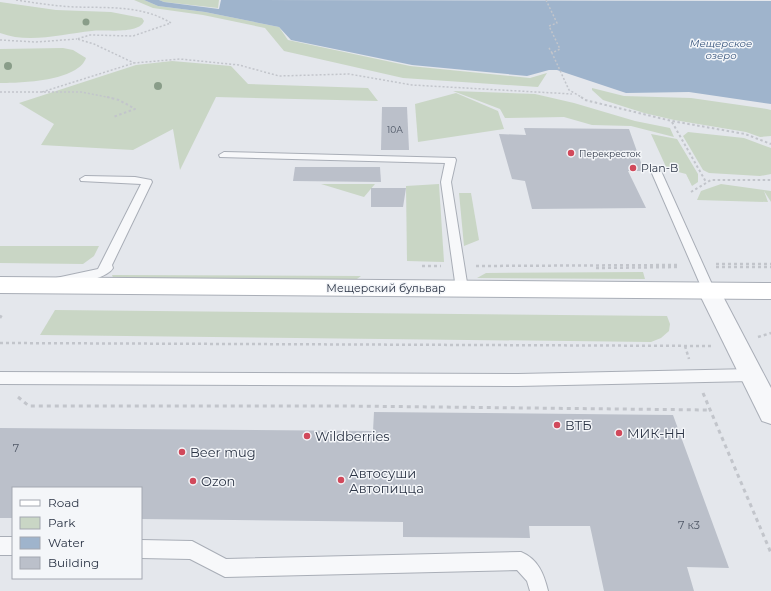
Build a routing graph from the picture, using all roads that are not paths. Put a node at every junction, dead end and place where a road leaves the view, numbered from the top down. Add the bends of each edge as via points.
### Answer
1 (224, 155) dead end
2 (656, 171) dead end
3 (85, 179) dead end
4 (118, 258) dead end
5 (102, 272) junction
6 (0, 286) edge
7 (40, 286) junction
8 (462, 289) junction
9 (709, 291) junction
10 (771, 291) edge
11 (752, 375) junction
12 (0, 378) edge
13 (771, 413) edge
14 (0, 546) edge
15 (12, 546) edge
16 (142, 549) edge
17 (539, 591) edge

1 - 8 lane via 451,160 446,182
2 - 9 lane
3 - 5 lane via 147,182
4 - 5 lane
5 - 7 lane
6 - 7 main road, Мещерский бульвар
7 - 8 main road, Мещерский бульвар
8 - 9 main road, Мещерский бульвар
9 - 10 main road, Мещерский бульвар
9 - 11 street
11 - 12 lane via 346,381
11 - 13 street
14 - 15 lane
16 - 17 lane via 192,550 225,568 522,561 535,576

